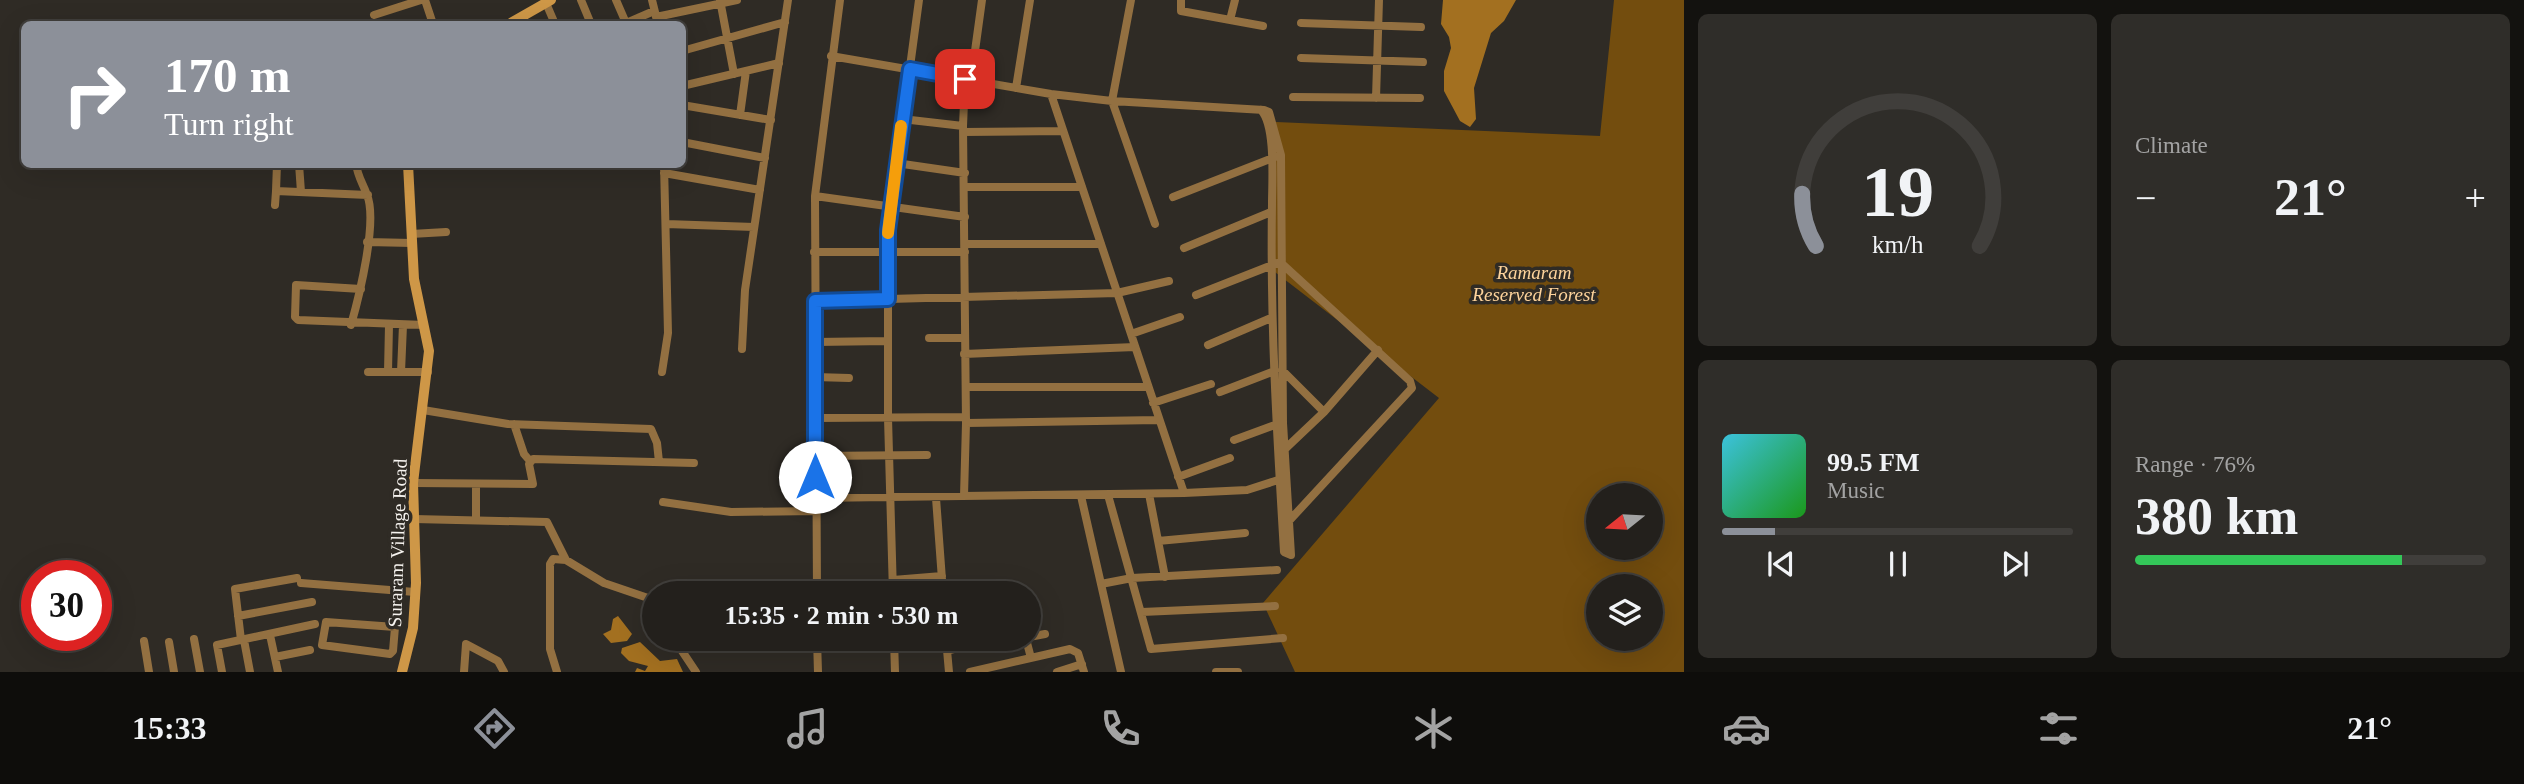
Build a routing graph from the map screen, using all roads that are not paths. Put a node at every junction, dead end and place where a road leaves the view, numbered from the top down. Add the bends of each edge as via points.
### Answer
1 (423, 0) edge
2 (581, 0) edge
3 (616, 0) edge
4 (652, 0) edge
5 (737, 0) edge
6 (788, 0) edge
7 (840, 0) edge
8 (919, 0) edge
9 (982, 0) edge
10 (1030, 0) edge
11 (1131, 0) edge
12 (1181, 0) edge
13 (1235, 0) edge
14 (1379, 0) edge
15 (548, 1) edge
16 (721, 1) edge
17 (687, 5) edge
18 (374, 15) dead end
19 (656, 18) edge
20 (1230, 20) junction
21 (432, 21) edge
22 (514, 21) edge
23 (554, 21) edge
24 (590, 21) edge
25 (624, 21) edge
26 (785, 22) junction
27 (1301, 23) dead end
28 (1263, 26) dead end
29 (1378, 26) junction
30 (1421, 27) dead end
31 (728, 38) junction
32 (686, 50) edge
33 (831, 55) junction
34 (1301, 58) dead end
35 (1377, 60) junction
36 (1423, 62) dead end
37 (779, 63) junction
38 (910, 69) junction
39 (746, 71) junction
40 (734, 74) junction
41 (968, 80) junction
42 (686, 85) edge
43 (1016, 88) junction
44 (1051, 94) junction
45 (1293, 97) dead end
46 (1376, 98) junction
47 (1420, 98) dead end
48 (1112, 101) junction
49 (686, 106) edge
50 (1261, 110) junction
51 (740, 115) junction
52 (902, 119) junction
53 (771, 120) junction
54 (963, 129) junction
55 (1063, 131) junction
56 (686, 143) edge
57 (1282, 155) junction
58 (765, 158) junction
59 (1272, 158) junction
60 (896, 163) junction
61 (277, 168) edge
62 (299, 168) edge
63 (357, 168) edge
64 (408, 168) edge
65 (664, 169) edge
66 (965, 173) junction
67 (965, 187) junction
68 (1082, 187) junction
69 (760, 190) junction
70 (276, 191) junction
71 (301, 192) junction
72 (368, 195) junction
73 (815, 196) junction
74 (1173, 197) dead end
75 (275, 205) dead end
76 (890, 208) junction
77 (1271, 212) junction
78 (965, 216) junction
79 (666, 224) junction
80 (1155, 224) dead end
81 (754, 227) junction
82 (446, 232) dead end
83 (412, 239) junction
84 (367, 242) junction
85 (1101, 244) junction
86 (965, 248) junction
87 (1184, 248) dead end
88 (814, 252) junction
89 (888, 253) junction
90 (1275, 263) junction
91 (1169, 281) dead end
92 (361, 289) junction
93 (1117, 293) junction
94 (1196, 295) dead end
95 (888, 299) junction
96 (965, 299) junction
97 (815, 301) junction
98 (1180, 317) dead end
99 (1271, 318) junction
100 (351, 325) junction
101 (389, 325) junction
102 (403, 325) junction
103 (424, 325) junction
104 (1131, 334) junction
105 (929, 338) dead end
106 (965, 338) junction
107 (888, 341) junction
108 (815, 342) junction
109 (1208, 345) dead end
110 (1135, 347) junction
111 (743, 349) dead end
112 (1378, 350) junction
113 (964, 354) junction
114 (1282, 370) junction
115 (368, 372) dead end
116 (388, 372) junction
117 (401, 372) junction
118 (428, 372) junction
119 (662, 372) dead end
120 (1272, 372) junction
121 (815, 377) junction
122 (849, 378) dead end
123 (1211, 384) dead end
124 (966, 387) junction
125 (1148, 387) junction
126 (1220, 392) dead end
127 (1153, 402) junction
128 (423, 410) junction
129 (1324, 412) junction
130 (815, 418) junction
131 (888, 418) junction
132 (966, 420) junction
133 (1159, 420) junction
134 (514, 424) junction
135 (1275, 425) junction
136 (1234, 440) dead end
137 (1285, 449) junction
138 (927, 455) dead end
139 (815, 456) junction
140 (889, 456) junction
141 (1230, 458) dead end
142 (530, 460) junction
143 (659, 462) junction
144 (694, 463) dead end
145 (1178, 477) junction
146 (1278, 480) junction
147 (413, 483) junction
148 (476, 486) junction
149 (1184, 493) junction
150 (1149, 494) junction
151 (1108, 495) junction
152 (964, 496) junction
153 (1081, 496) junction
154 (816, 498) junction
155 (936, 498) junction
156 (891, 499) junction
157 (663, 502) dead end
158 (816, 511) junction
159 (414, 519) junction
160 (476, 520) junction
161 (1286, 523) junction
162 (1245, 533) dead end
163 (1158, 541) junction
164 (566, 560) junction
165 (1277, 570) dead end
166 (942, 576) junction
167 (1165, 577) junction
168 (1132, 578) junction
169 (893, 580) joint
170 (817, 581) edge
171 (942, 581) edge
172 (1101, 584) junction
173 (415, 592) junction
174 (642, 596) edge
175 (312, 602) dead end
176 (1275, 606) dead end
177 (1142, 612) junction
178 (238, 616) junction
179 (315, 624) dead end
180 (395, 627) junction
181 (413, 628) junction
182 (1045, 634) dead end
183 (270, 635) junction
184 (1041, 635) edge
185 (1283, 638) dead end
186 (194, 639) dead end
187 (242, 640) junction
188 (144, 641) dead end
189 (169, 642) dead end
190 (310, 650) dead end
191 (682, 651) edge
192 (817, 651) edge
193 (894, 651) edge
194 (947, 651) edge
195 (1030, 651) edge
196 (275, 657) junction
197 (1031, 658) junction
198 (1083, 668) edge
199 (149, 672) edge
200 (174, 672) edge
201 (200, 672) edge
202 (222, 672) edge
203 (250, 672) edge
204 (278, 672) edge
205 (402, 672) edge
206 (464, 672) edge
207 (504, 672) edge
208 (558, 672) edge
209 (696, 672) edge
210 (818, 672) edge
211 (895, 672) edge
212 (948, 672) edge
213 (970, 672) edge
214 (1057, 672) edge
215 (1121, 672) edge
216 (1216, 672) edge
217 (1238, 672) edge

1 - 18 street
1 - 21 street
2 - 24 street
3 - 25 street
4 - 19 street
5 - 16 street
6 - 26 street
7 - 33 street
8 - 38 street
9 - 41 street
10 - 43 street
11 - 48 street
12 - 20 street via 1181,11
13 - 20 street
14 - 29 street
15 - 22 main road
15 - 23 street
16 - 17 street
16 - 31 street
17 - 19 street
20 - 28 street
26 - 31 street
26 - 37 street
27 - 29 street
29 - 30 street
29 - 35 street
31 - 32 street
31 - 40 street
33 - 38 street
33 - 73 street
34 - 35 street
35 - 36 street
35 - 46 street
37 - 39 street
37 - 53 street
38 - 41 street
38 - 52 street
39 - 40 street
39 - 51 street
40 - 42 street
41 - 43 street
41 - 54 street
43 - 44 street
44 - 48 street
44 - 55 street
45 - 46 street
46 - 47 street
48 - 50 street
48 - 80 street
49 - 51 street
50 - 57 street via 1272,116
50 - 59 street
51 - 53 street
52 - 54 street
52 - 60 street
53 - 58 street
54 - 55 street
54 - 66 street
55 - 68 street
56 - 58 street
57 - 59 street
57 - 90 street
58 - 69 street
59 - 74 street
59 - 77 street
60 - 66 street
60 - 76 street
61 - 70 street
62 - 71 street
63 - 72 street via 359,184
64 - 83 main road, Suraram Village Road
65 - 69 street
65 - 79 street
66 - 67 street
67 - 68 street
67 - 78 street
68 - 85 street
69 - 81 street
70 - 71 street
70 - 75 street
71 - 72 street
72 - 84 street
73 - 76 street
73 - 88 street
76 - 78 street
76 - 89 street
77 - 87 street
77 - 90 street
78 - 86 street
79 - 81 street
79 - 119 street via 668,333
81 - 111 street
82 - 83 street
83 - 84 street
83 - 103 main road, Suraram Village Road via 416,300
84 - 92 street via 367,271
85 - 86 street
85 - 93 street
86 - 89 street
86 - 96 street
88 - 89 street
88 - 97 street
89 - 95 street
90 - 94 street
90 - 99 street
90 - 112 street
90 - 114 street
91 - 93 street
92 - 100 street
92 - 100 street via 295,286 296,319
93 - 96 street
93 - 104 street
95 - 96 street
95 - 97 street
95 - 107 street
96 - 106 street
97 - 108 street
98 - 104 street
99 - 109 street
99 - 120 street
100 - 101 street
101 - 102 street
101 - 116 street
102 - 103 street
102 - 117 street
103 - 118 main road, Suraram Village Road
104 - 110 street
105 - 106 street
106 - 113 street
107 - 108 street
107 - 131 street
108 - 121 street
110 - 113 street
110 - 125 street
112 - 129 street
112 - 161 street via 1407,376 1412,388
113 - 124 street
114 - 129 street
114 - 137 street
115 - 116 street
116 - 117 street
117 - 118 street
118 - 128 main road, Suraram Village Road
120 - 126 street
120 - 135 street
121 - 122 street
121 - 130 street
123 - 127 street
124 - 125 street
124 - 132 street
125 - 127 street
127 - 133 street
128 - 134 street
128 - 147 main road, Suraram Village Road
129 - 137 street
130 - 131 street
130 - 139 street
131 - 132 street
131 - 140 street
132 - 133 street
132 - 152 street
133 - 145 street
134 - 142 street
134 - 143 street via 651,429
135 - 136 street
135 - 146 street
137 - 161 street
138 - 140 street
139 - 140 street
139 - 154 street
140 - 156 street
141 - 145 street
142 - 143 street
142 - 148 street via 533,484
143 - 144 street
145 - 149 street
146 - 149 street via 1247,490
146 - 161 street
147 - 148 street
147 - 159 main road, Suraram Village Road
148 - 160 street
149 - 150 street
150 - 151 street
150 - 163 street
151 - 153 street
151 - 168 street
152 - 153 street
152 - 155 street
153 - 172 street
154 - 156 street
154 - 158 street
155 - 156 street
155 - 166 street
156 - 169 street
157 - 158 street via 732,512
158 - 170 street
159 - 160 street
159 - 173 main road, Suraram Village Road
160 - 164 street via 547,522
162 - 163 street
163 - 167 street
164 - 174 street via 604,583
164 - 208 street via 557,558 550,564 550,649
165 - 167 street
166 - 169 street
166 - 171 street
167 - 168 street
168 - 172 street
168 - 177 street
172 - 215 street
173 - 178 street via 299,580 236,588
173 - 181 main road, Suraram Village Road
175 - 178 street
176 - 177 street
177 - 185 street via 1151,649
178 - 187 street
179 - 183 street
180 - 180 street via 392,653 322,643 326,622
180 - 181 street
181 - 205 main road, Suraram Village Road
182 - 184 street
183 - 187 street
183 - 196 street
186 - 201 street
187 - 202 street via 217,645
187 - 203 street
188 - 199 street
189 - 200 street
190 - 196 street
191 - 209 street
192 - 210 street
193 - 211 street
194 - 212 street
195 - 197 street
196 - 204 street
197 - 198 street via 1073,649
197 - 213 street
198 - 214 street
206 - 207 street via 466,644 498,661
216 - 217 street

